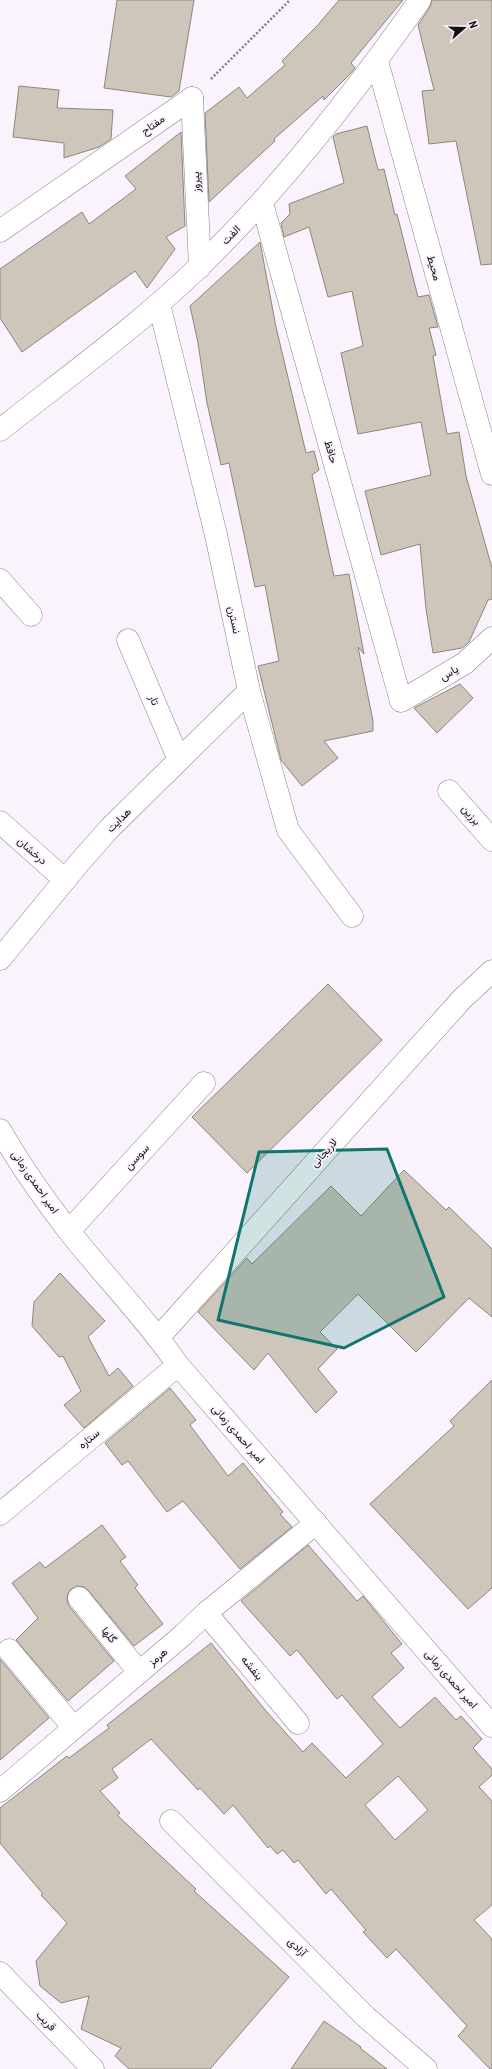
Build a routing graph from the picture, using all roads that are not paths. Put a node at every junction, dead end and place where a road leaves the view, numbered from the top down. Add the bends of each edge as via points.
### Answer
1 (420, 0) edge
2 (376, 62) junction
3 (192, 98) joint
4 (262, 203) junction
5 (0, 231) edge
6 (200, 267) junction
7 (159, 304) junction
8 (0, 430) edge
9 (492, 474) edge
10 (0, 580) edge
11 (31, 615) dead end
12 (492, 638) edge
13 (128, 640) dead end
14 (249, 691) junction
15 (401, 701) joint
16 (179, 760) junction
17 (449, 791) dead end
18 (0, 822) edge
19 (492, 840) edge
20 (65, 880) junction
21 (352, 916) dead end
22 (0, 959) edge
23 (492, 971) edge
24 (204, 1084) dead end
25 (0, 1130) edge
26 (69, 1231) junction
27 (159, 1337) junction
28 (178, 1365) junction
29 (0, 1514) edge
30 (316, 1523) junction
31 (79, 1598) dead end
32 (206, 1613) junction
33 (9, 1650) dead end
34 (139, 1672) junction
35 (298, 1723) dead end
36 (492, 1726) edge
37 (73, 1727) junction
38 (0, 1791) edge
39 (171, 1821) dead end
40 (0, 1973) edge
41 (93, 2069) edge
42 (426, 2069) edge

1 - 2 street, الفت
2 - 4 street, الفت
2 - 9 street, محیط
3 - 5 street, مفتاح
3 - 6 street, پیروز
4 - 6 street, الفت
4 - 15 street, حافظ
6 - 7 street, الفت
7 - 8 street, الفت
7 - 14 street, نسترن via 216,535
10 - 11 street
12 - 15 street, یاس via 465,663
13 - 16 street, تار
14 - 16 street, هدایت
14 - 21 street, نسترن via 288,830
16 - 20 street, هدایت via 109,829
17 - 19 street, برزین
18 - 20 street, درخشان
20 - 22 street, هدایت
23 - 27 street, لاریجانی via 462,999
24 - 26 street, سوسن
25 - 26 street, امیر احمدی زمانی via 12,1152
26 - 27 street, امیر احمدی زمانی
27 - 28 street, امیر احمدی زمانی
28 - 29 street, ستاره
28 - 30 street, امیر احمدی زمانی
30 - 32 street, هرمز
30 - 36 street, امیر احمدی زمانی
31 - 34 street, گلها
32 - 34 street, هرمز
32 - 35 street, بنفشه
33 - 37 street
34 - 37 street, هرمز
37 - 38 street, هرمز
39 - 42 street, آزادی via 366,2017
40 - 41 street, قریب

